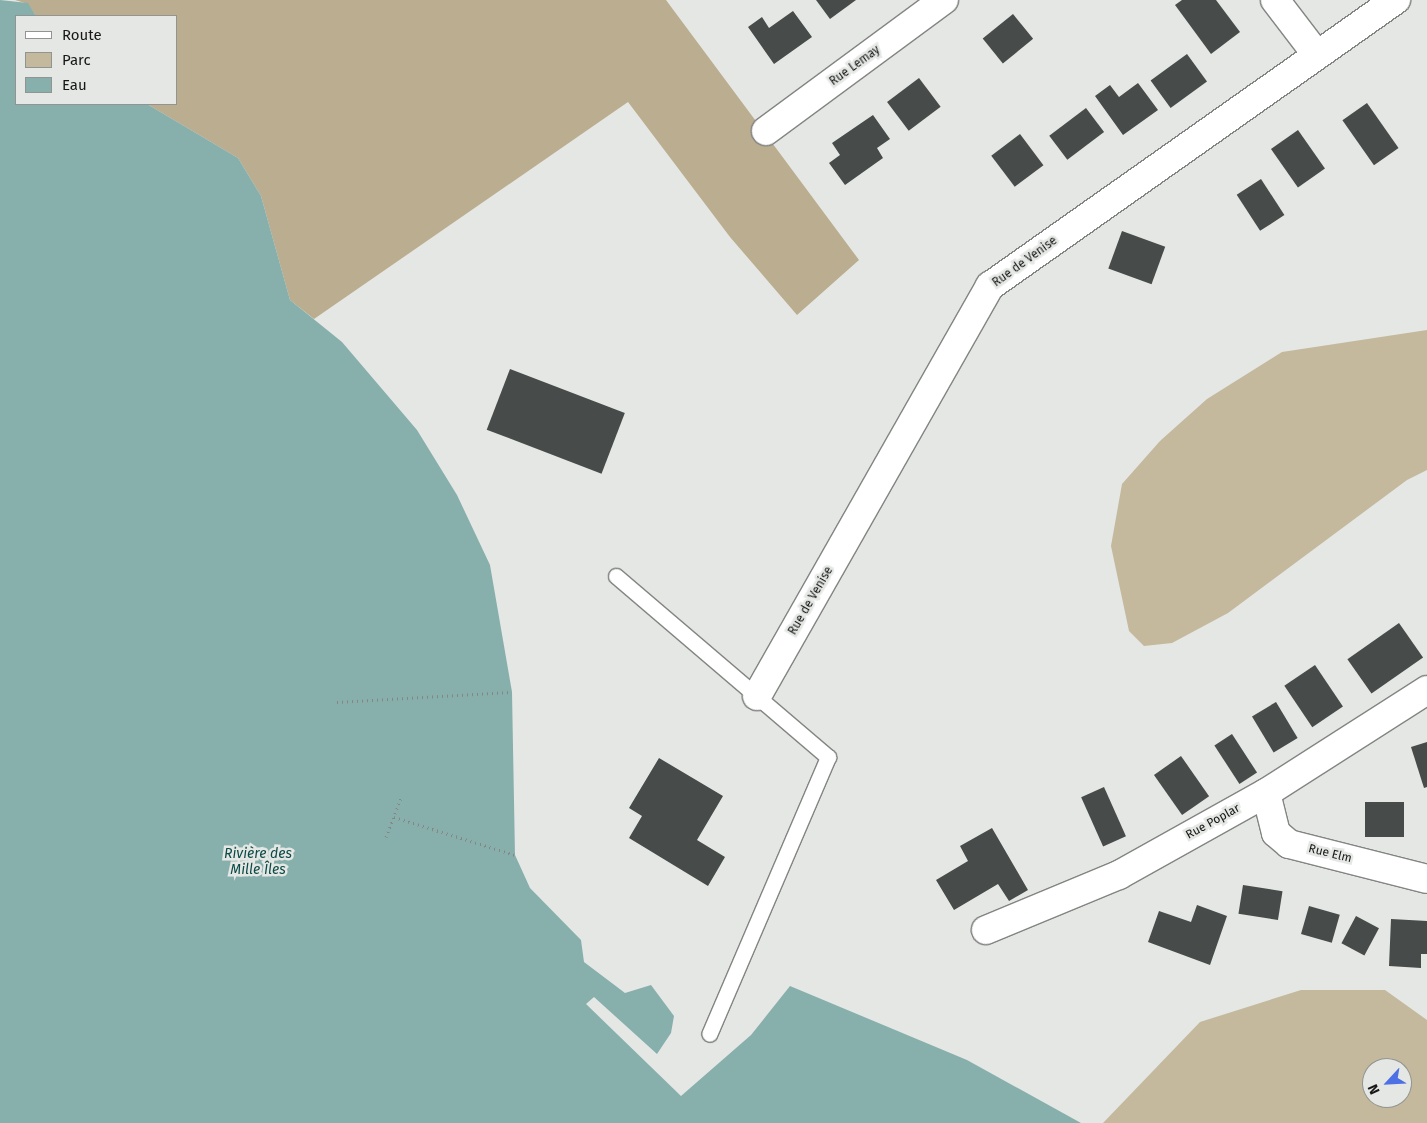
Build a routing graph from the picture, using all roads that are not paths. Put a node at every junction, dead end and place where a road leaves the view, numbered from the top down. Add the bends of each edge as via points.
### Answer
1 (944, 0) edge
2 (1276, 0) edge
3 (1396, 0) edge
4 (1317, 55) junction
5 (766, 131) dead end
6 (616, 576) dead end
7 (1427, 690) edge
8 (757, 696) junction
9 (1266, 793) junction
10 (1427, 879) edge
11 (986, 930) dead end
12 (709, 1034) dead end

1 - 5 street, Rue Lemay
2 - 4 street
3 - 4 street, Rue de Venise
4 - 8 street, Rue de Venise via 990,286
6 - 8 lane
7 - 9 street, Rue Poplar
8 - 12 lane via 828,756
9 - 10 street, Rue Elm via 1276,833 1289,844
9 - 11 street, Rue Poplar via 1120,875

